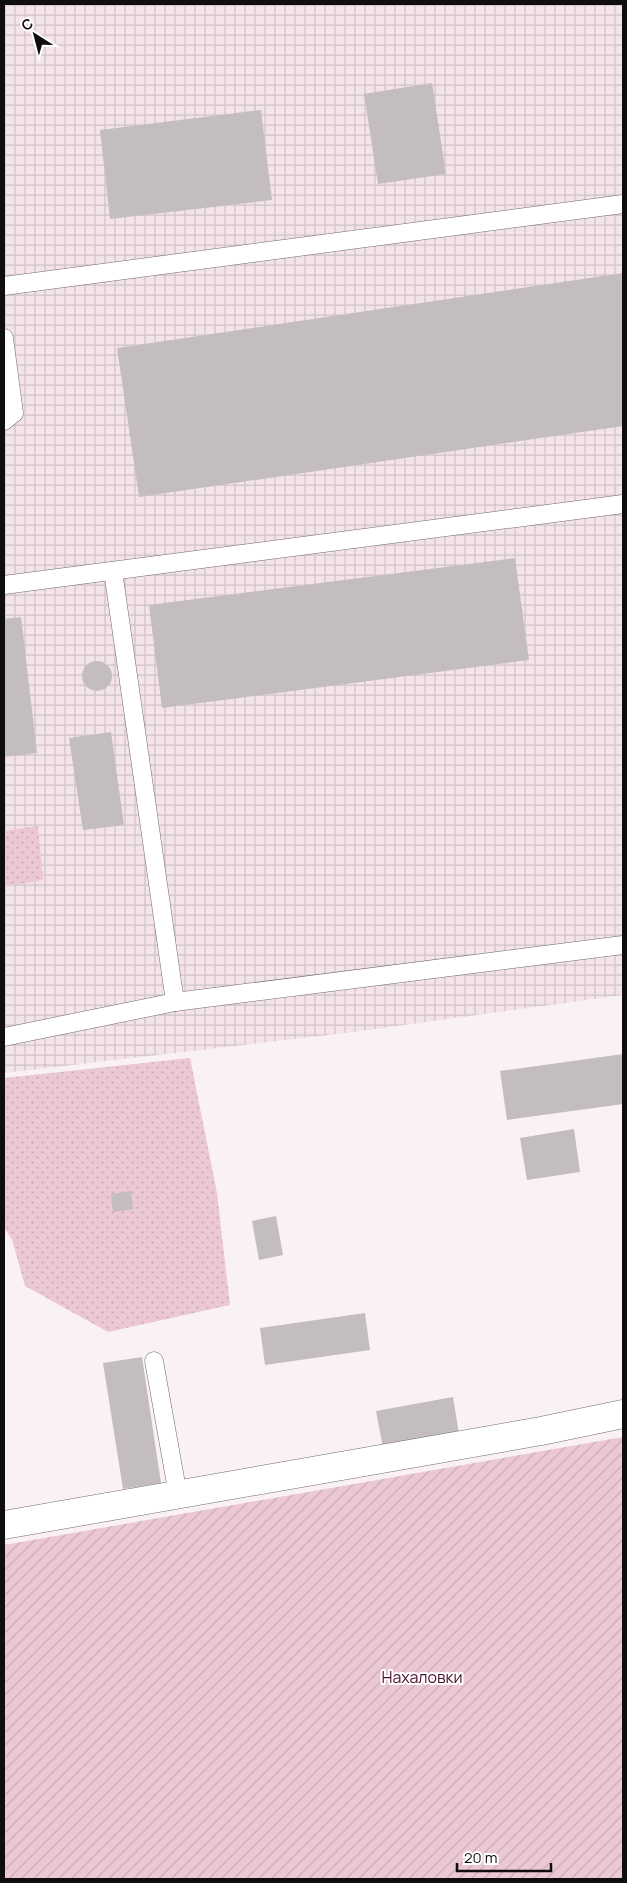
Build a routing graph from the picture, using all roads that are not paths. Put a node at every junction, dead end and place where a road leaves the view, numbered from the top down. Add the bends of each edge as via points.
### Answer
1 (623, 204) edge
2 (4, 286) edge
3 (4, 338) edge
4 (4, 421) edge
5 (623, 504) edge
6 (113, 571) junction
7 (4, 585) edge
8 (623, 945) edge
9 (175, 1002) junction
10 (4, 1037) edge
11 (154, 1361) dead end
12 (623, 1414) edge
13 (178, 1495) junction
14 (4, 1526) edge

1 - 2 lane
3 - 4 lane via 14,413
5 - 6 lane
6 - 7 lane
6 - 9 lane
8 - 9 lane
9 - 10 lane
11 - 13 lane
12 - 13 street via 541,1432
13 - 14 street

